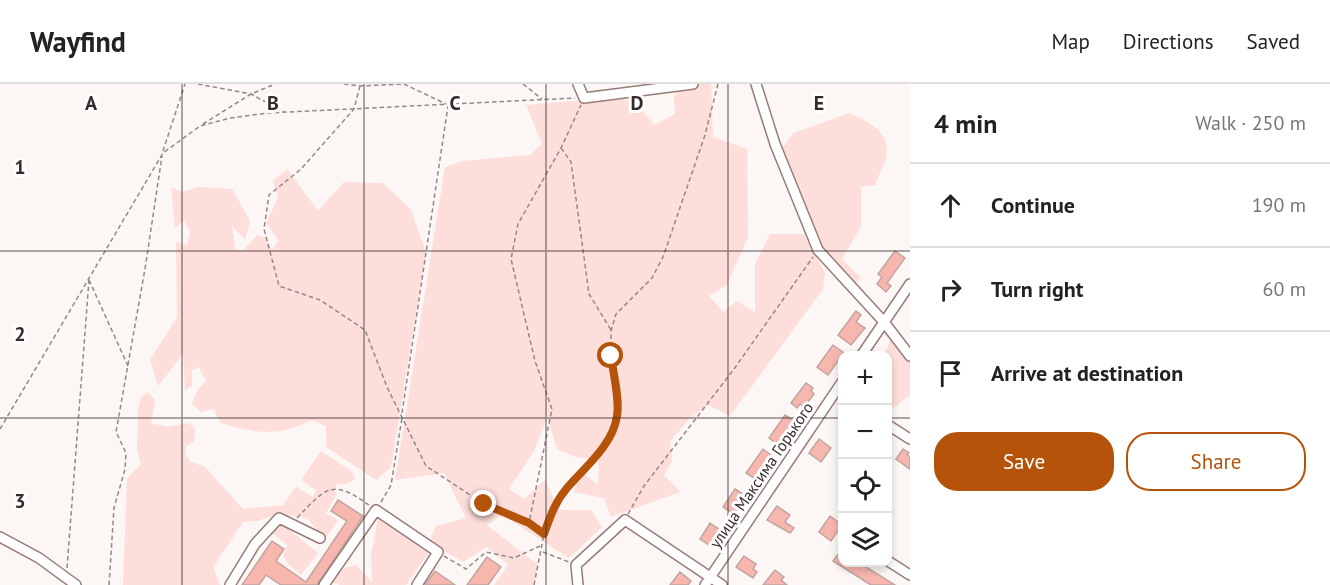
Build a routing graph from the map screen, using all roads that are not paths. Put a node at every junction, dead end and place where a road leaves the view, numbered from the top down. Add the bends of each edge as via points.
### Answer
1 (578, 84) edge
2 (693, 84) edge
3 (756, 84) edge
4 (910, 284) edge
5 (884, 322) junction
6 (864, 351) edge
7 (910, 356) edge
8 (838, 395) edge
9 (892, 428) edge
10 (910, 440) edge
11 (0, 537) edge
12 (320, 538) dead end
13 (892, 564) edge
14 (910, 575) edge
15 (707, 581) edge
16 (76, 585) edge
17 (231, 585) edge
18 (324, 585) edge
19 (417, 585) edge
20 (578, 585) edge
21 (722, 585) edge

1 - 2 street via 584,98
3 - 5 street via 775,144 818,250
4 - 5 street
5 - 6 street
5 - 7 street
8 - 15 street, улица Максима Горького
9 - 10 street
11 - 16 street via 39,558
12 - 17 street via 279,518 255,544
13 - 14 street
15 - 20 street via 625,520 576,565
15 - 21 street
18 - 19 street via 376,510 438,552

